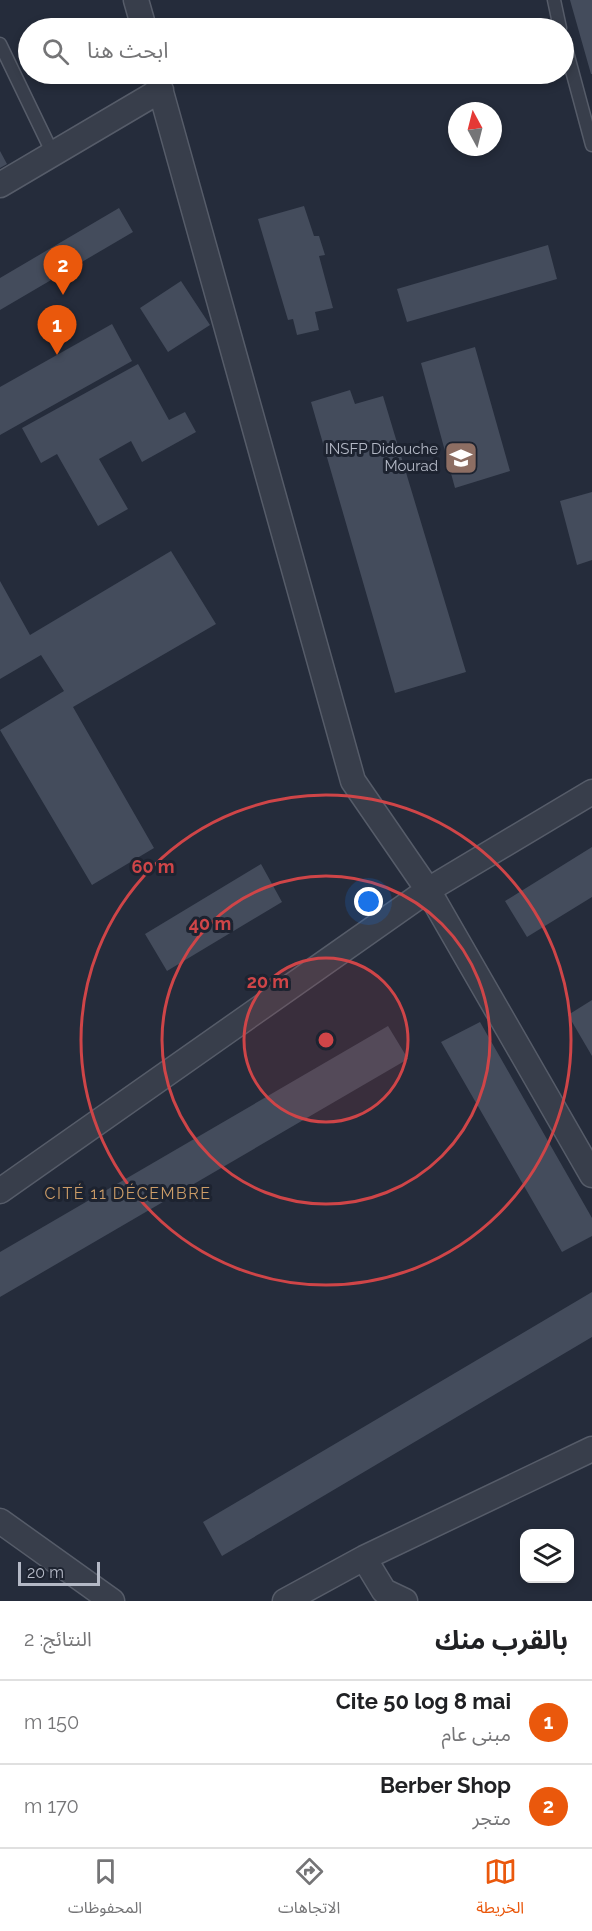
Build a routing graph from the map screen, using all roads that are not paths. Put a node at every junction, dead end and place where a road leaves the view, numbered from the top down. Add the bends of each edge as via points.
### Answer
1 (136, 0) edge
2 (554, 0) edge
3 (141, 18) edge
4 (558, 18) edge
5 (0, 44) edge
6 (574, 78) edge
7 (18, 81) edge
8 (19, 84) edge
9 (156, 84) edge
10 (160, 84) edge
11 (592, 145) edge
12 (53, 153) junction
13 (0, 185) edge
14 (592, 792) edge
15 (428, 890) junction
16 (592, 1175) edge
17 (0, 1191) edge
18 (592, 1449) edge
19 (0, 1521) edge
20 (364, 1558) junction
21 (388, 1598) edge
22 (104, 1599) edge
23 (285, 1601) edge

1 - 3 street
2 - 4 lane
5 - 7 lane
6 - 11 lane
8 - 12 lane
9 - 12 street
10 - 15 street via 353,781
12 - 13 street
14 - 15 street
15 - 16 street
15 - 17 street
18 - 20 street
19 - 22 street
20 - 21 street
20 - 23 street

